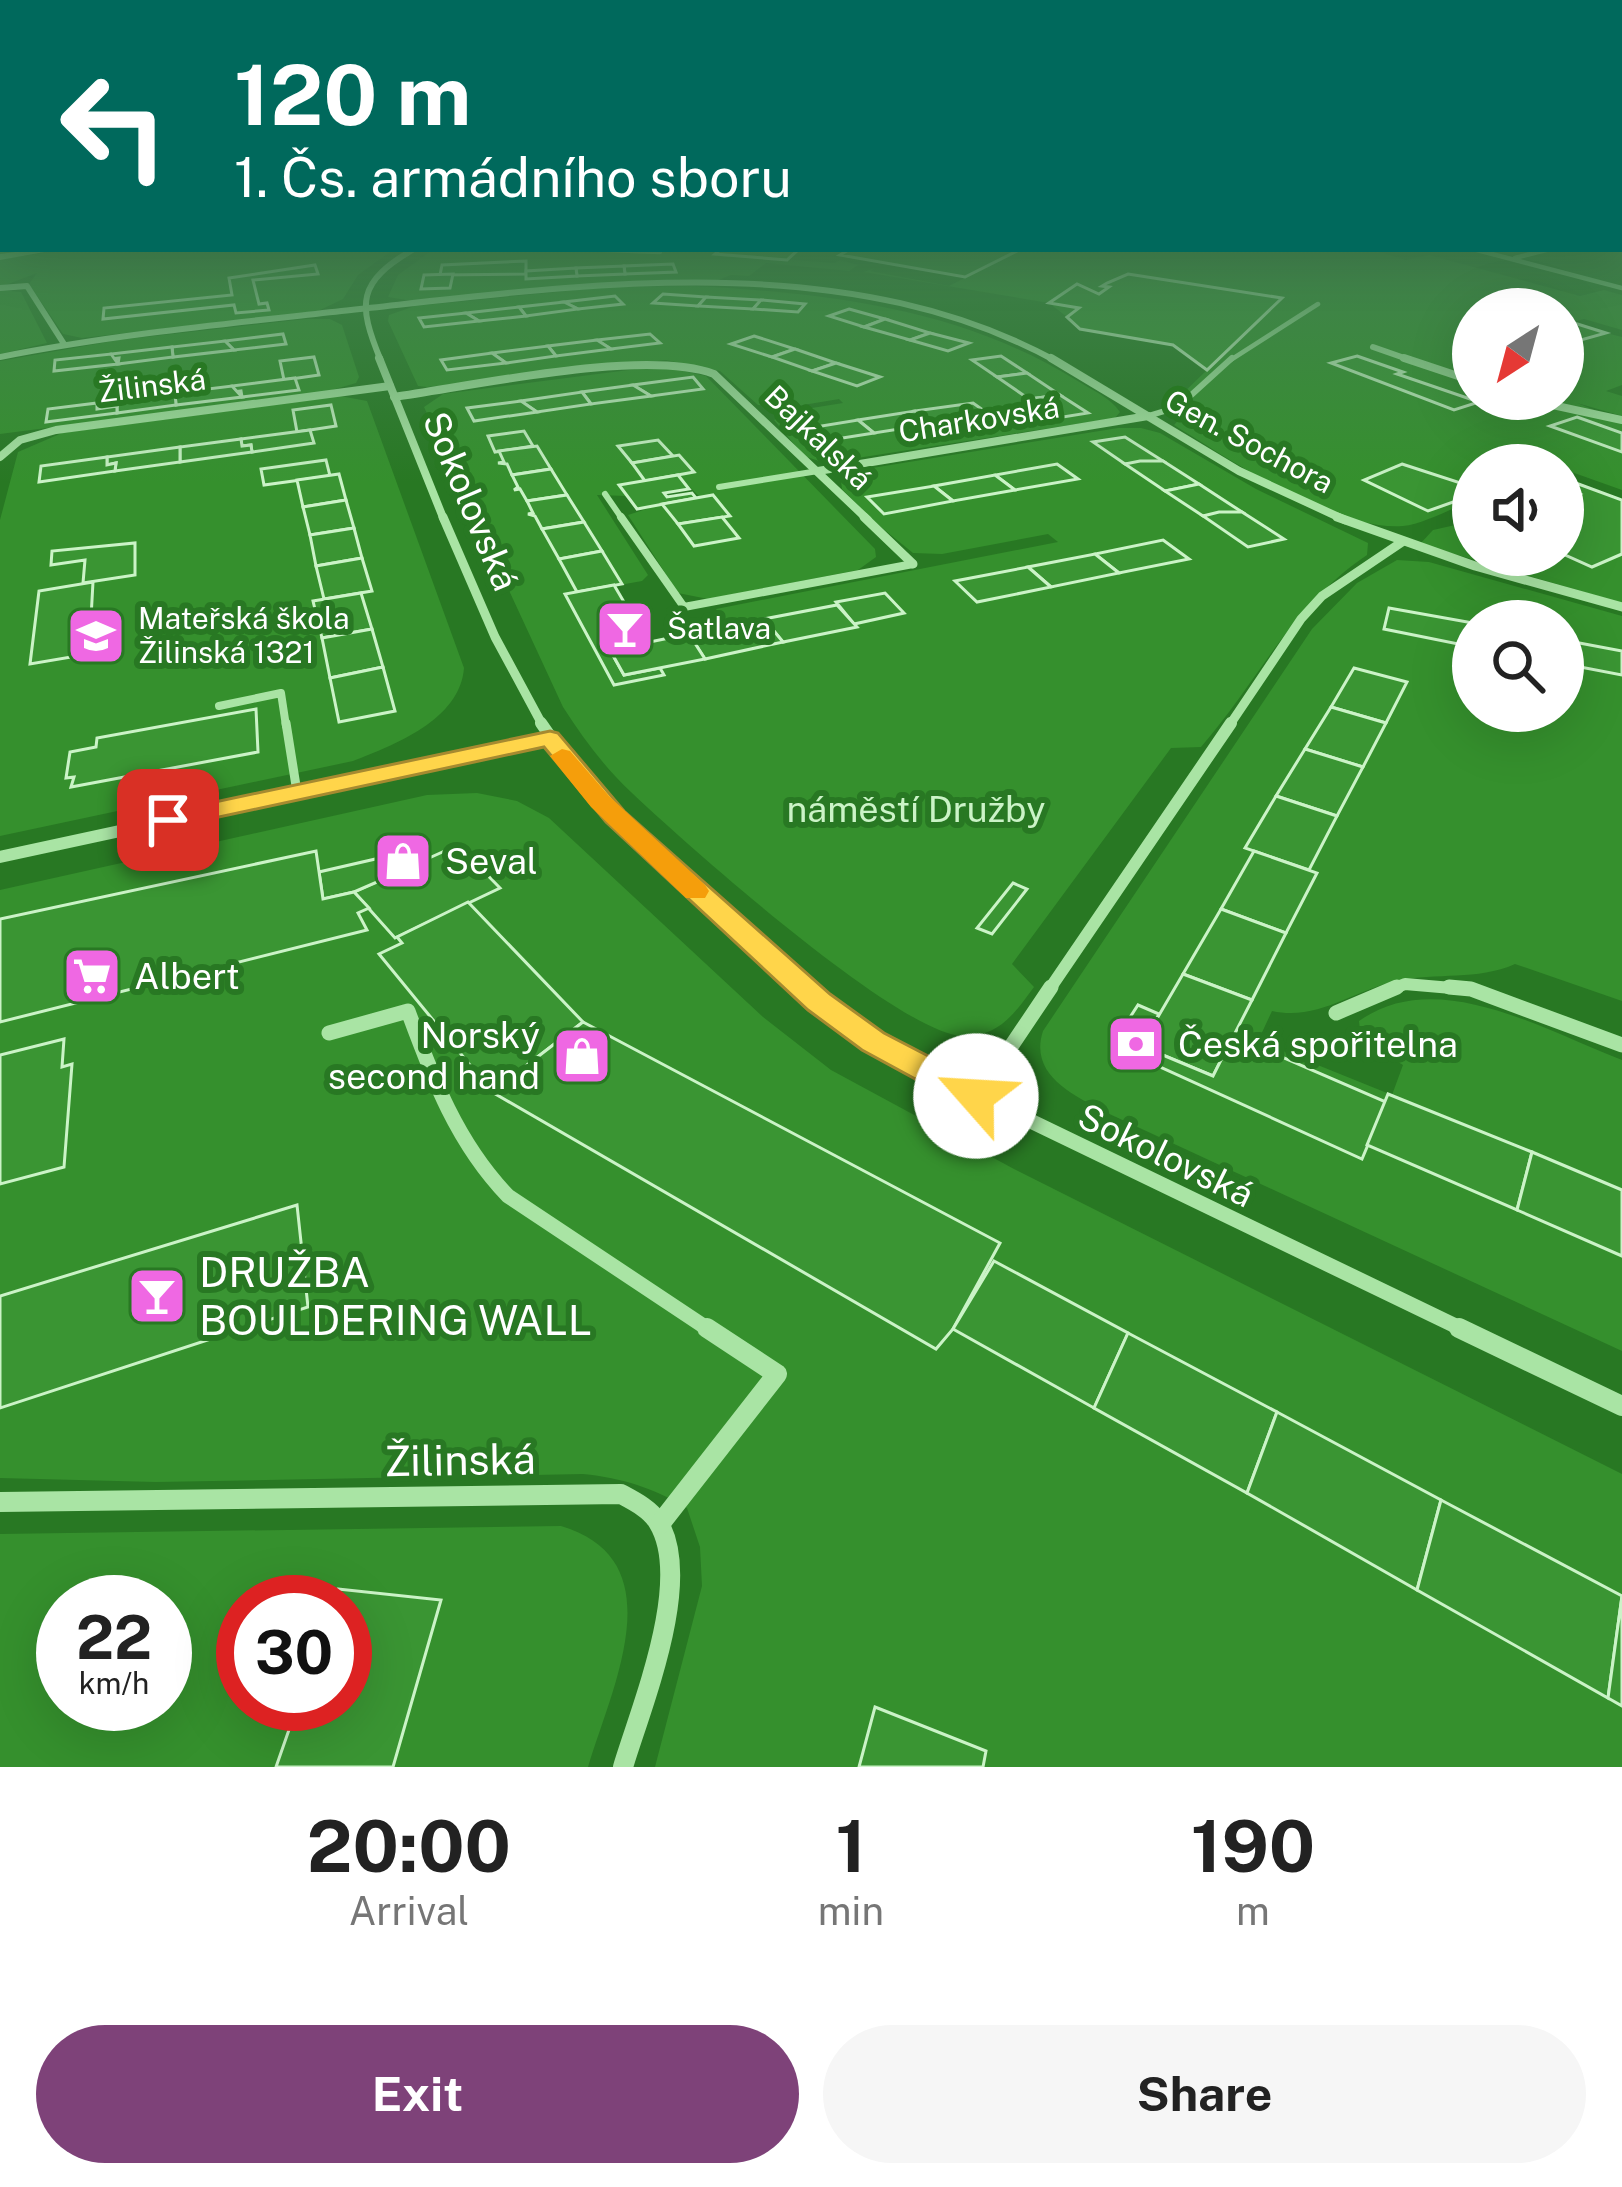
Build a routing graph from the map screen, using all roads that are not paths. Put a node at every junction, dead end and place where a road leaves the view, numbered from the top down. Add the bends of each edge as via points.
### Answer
1 (47, 317) edge
2 (290, 317) edge
3 (365, 317) edge
4 (943, 317) edge
5 (1296, 317) edge
6 (64, 344) junction
7 (1373, 347) dead end
8 (0, 357) edge
9 (1452, 374) edge
10 (390, 386) junction
11 (394, 397) junction
12 (1584, 412) edge
13 (1148, 416) junction
14 (1622, 420) edge
15 (0, 457) edge
16 (818, 471) junction
17 (719, 488) dead end
18 (604, 494) dead end
19 (1402, 542) junction
20 (914, 563) joint
21 (1622, 608) edge
22 (218, 706) dead end
23 (550, 738) junction
24 (297, 792) junction
25 (0, 857) edge
26 (1336, 1013) dead end
27 (329, 1033) dead end
28 (1622, 1045) edge
29 (976, 1096) junction
30 (1622, 1406) edge
31 (0, 1502) edge
32 (660, 1524) junction
33 (623, 1767) edge

1 - 6 street
2 - 6 street, Gen. Sochora
3 - 10 street, Sokolovská
4 - 13 street, Gen. Sochora via 1044,351
5 - 13 lane via 1236,354 1178,407
6 - 8 street, Gen. Sochora
7 - 9 street
10 - 11 street, Sokolovská
10 - 15 street, Žilinská via 56,430 20,440
11 - 16 street, Bajkalská via 677,363 714,374
11 - 23 street, Sokolovská via 480,601
12 - 14 street
13 - 16 street, Charkovská
13 - 19 street, Gen. Sochora via 1242,472
16 - 17 lane
16 - 20 street, Bajkalská
18 - 20 lane via 684,607
19 - 21 street, Gen. Sochora
19 - 29 street via 1301,619
22 - 24 lane via 281,693
23 - 24 street
23 - 29 street, Sokolovská via 615,817 819,1002 889,1051
24 - 25 street
26 - 28 street via 1405,984 1471,989
27 - 32 street via 408,1012 467,1152 485,1175 777,1374
29 - 30 street, Sokolovská
31 - 32 street, Žilinská via 621,1494
32 - 33 street via 670,1591

